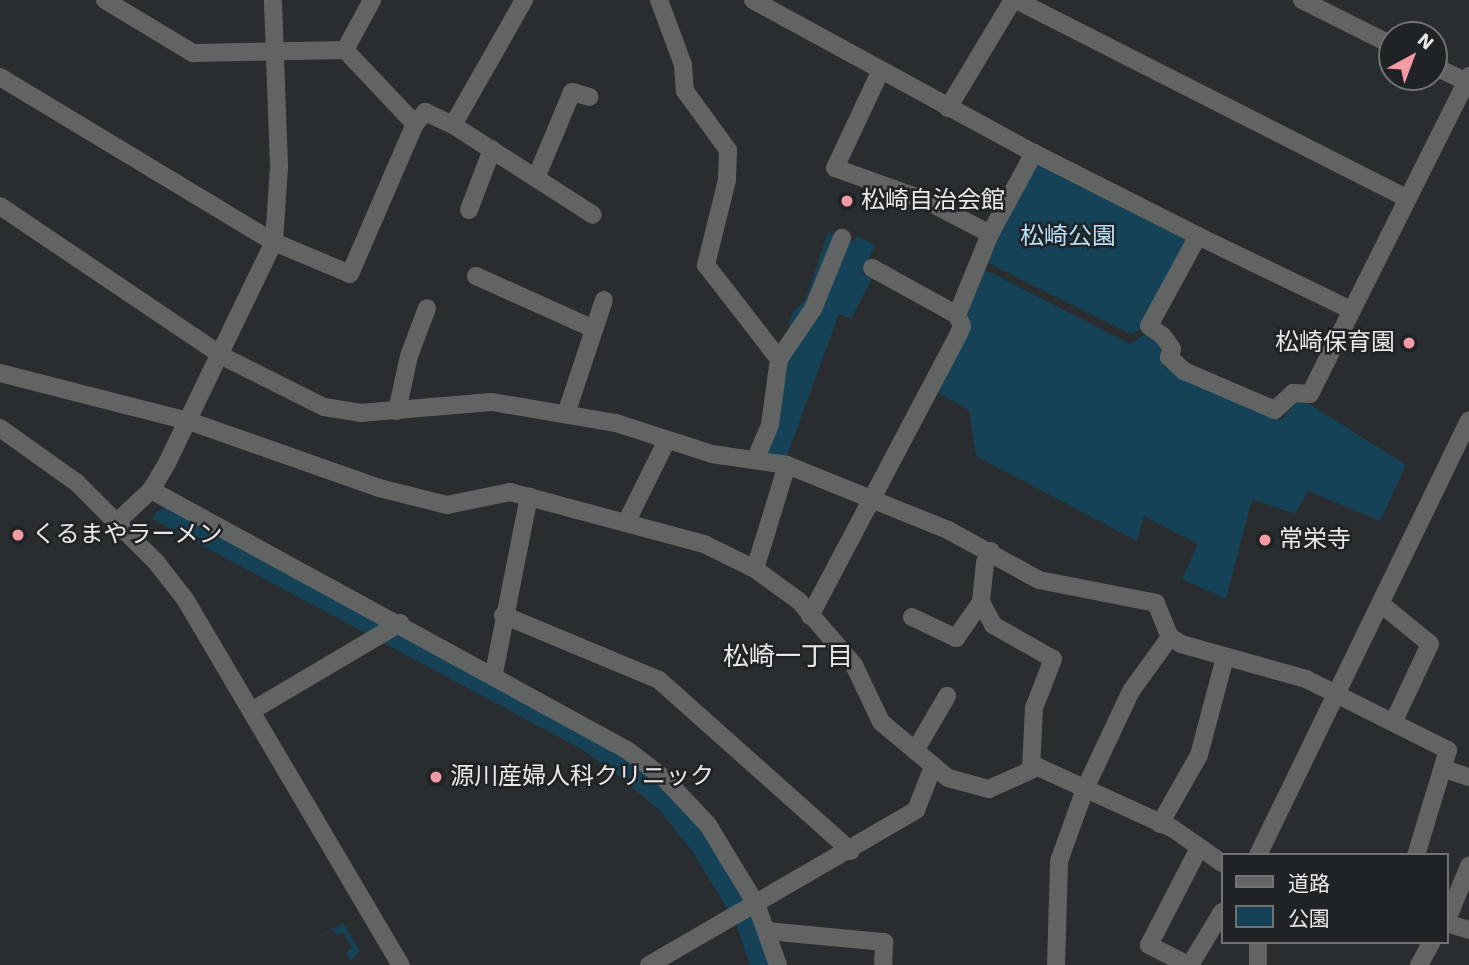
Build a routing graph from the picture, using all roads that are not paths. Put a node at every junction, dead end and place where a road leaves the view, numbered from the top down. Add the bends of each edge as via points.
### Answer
1 (105, 0) edge
2 (273, 0) edge
3 (372, 0) edge
4 (524, 0) edge
5 (659, 0) edge
6 (753, 0) edge
7 (1014, 0) edge
8 (1302, 0) edge
9 (1378, 38) edge
10 (275, 50) junction
11 (345, 50) junction
12 (880, 72) junction
13 (1448, 72) edge
14 (0, 77) edge
15 (1468, 80) edge
16 (589, 97) dead end
17 (948, 108) junction
18 (415, 124) junction
19 (453, 125) junction
20 (492, 149) junction
21 (1034, 153) junction
22 (536, 178) junction
23 (1406, 198) junction
24 (0, 206) edge
25 (469, 210) dead end
26 (593, 215) dead end
27 (990, 233) junction
28 (1198, 236) junction
29 (842, 238) dead end
30 (274, 242) junction
31 (872, 268) dead end
32 (476, 275) dead end
33 (604, 300) dead end
34 (427, 308) dead end
35 (1351, 310) junction
36 (957, 315) junction
37 (594, 329) junction
38 (222, 356) junction
39 (779, 359) junction
40 (0, 373) edge
41 (397, 411) junction
42 (566, 414) junction
43 (189, 421) junction
44 (1469, 421) edge
45 (0, 428) edge
46 (666, 442) junction
47 (756, 458) junction
48 (787, 465) junction
49 (151, 490) junction
50 (528, 496) junction
51 (874, 500) junction
52 (118, 521) junction
53 (627, 521) junction
54 (991, 551) junction
55 (755, 569) junction
56 (981, 602) junction
57 (1381, 604) junction
58 (503, 615) junction
59 (810, 616) junction
60 (912, 617) dead end
61 (400, 623) junction
62 (1170, 637) junction
63 (1226, 657) junction
64 (494, 673) junction
65 (1339, 693) junction
66 (947, 696) dead end
67 (253, 710) junction
68 (1394, 721) junction
69 (915, 751) junction
70 (933, 767) junction
71 (1031, 769) junction
72 (1444, 769) junction
73 (1469, 777) edge
74 (1085, 789) junction
75 (1160, 824) junction
76 (1198, 850) junction
77 (851, 851) junction
78 (1259, 853) edge
79 (1417, 853) edge
80 (1220, 862) edge
81 (1469, 866) edge
82 (756, 904) junction
83 (1220, 915) edge
84 (1448, 917) edge
85 (1448, 923) edge
86 (1469, 930) edge
87 (767, 931) junction
88 (1258, 944) edge
89 (1431, 944) edge
90 (401, 965) edge
91 (649, 965) edge
92 (778, 965) edge
93 (883, 965) edge
94 (1056, 965) edge
95 (1189, 965) edge
96 (1258, 965) edge
97 (1419, 965) edge

1 - 10 street via 193,54
2 - 10 street
3 - 11 street
4 - 19 street
5 - 39 street via 683,65 685,91 729,150 727,180 706,265
6 - 12 street
7 - 17 street
7 - 23 street
8 - 9 street
10 - 11 street
10 - 30 street via 279,166
11 - 18 street
12 - 17 street
12 - 27 street via 835,168 927,201
13 - 15 street
14 - 30 street
15 - 23 street
16 - 22 street via 572,92
17 - 21 street
18 - 19 street via 425,113
18 - 30 street via 350,274
19 - 20 street
20 - 22 street
20 - 25 street
21 - 27 street
21 - 28 street
22 - 26 street
23 - 35 street
24 - 38 street
27 - 36 street
28 - 35 street
28 - 35 street via 1150,326 1163,337 1172,349 1169,357 1184,371 1275,410 1293,393 1310,394
29 - 39 street via 813,309
30 - 38 street
31 - 36 street
32 - 37 street
33 - 37 street
34 - 41 street
36 - 51 street via 962,326
37 - 42 street
38 - 41 street via 324,407
38 - 43 street
39 - 47 street via 770,425
40 - 43 street
41 - 42 street via 492,402
42 - 46 street via 616,424
43 - 49 street
43 - 50 street via 379,488 447,505 510,492
44 - 57 street
45 - 52 street via 77,483
46 - 47 street
46 - 53 street
47 - 48 street
48 - 51 street
48 - 55 street
49 - 52 street
49 - 61 street
50 - 53 street
50 - 58 street
51 - 54 street
51 - 59 street
52 - 67 street via 185,599
53 - 55 street via 704,544
54 - 56 street via 985,563
54 - 62 street via 1039,580 1156,603
55 - 59 street via 792,595
56 - 60 street via 956,638
56 - 71 street via 993,625 1053,659 1034,708
57 - 65 street
57 - 68 street via 1430,643
58 - 64 street
58 - 77 street via 659,680
59 - 69 street via 854,665 881,722
61 - 64 street
61 - 67 street
62 - 63 street
62 - 74 street via 1130,691
63 - 65 street
63 - 75 street via 1199,755
64 - 82 street via 647,764 708,825
65 - 68 street
65 - 78 street
66 - 69 street
67 - 90 street
68 - 72 street via 1448,751
69 - 70 street
70 - 71 street via 947,778 989,789
70 - 77 street via 916,810
71 - 74 street via 1038,767
72 - 73 street
72 - 79 street
74 - 75 street
74 - 94 street via 1059,861
75 - 76 street
76 - 80 street
76 - 95 street via 1149,945
77 - 82 street
81 - 84 street
82 - 87 street
82 - 91 street
83 - 95 street
85 - 86 street
87 - 92 street
87 - 93 street via 884,942
88 - 96 street
89 - 97 street

